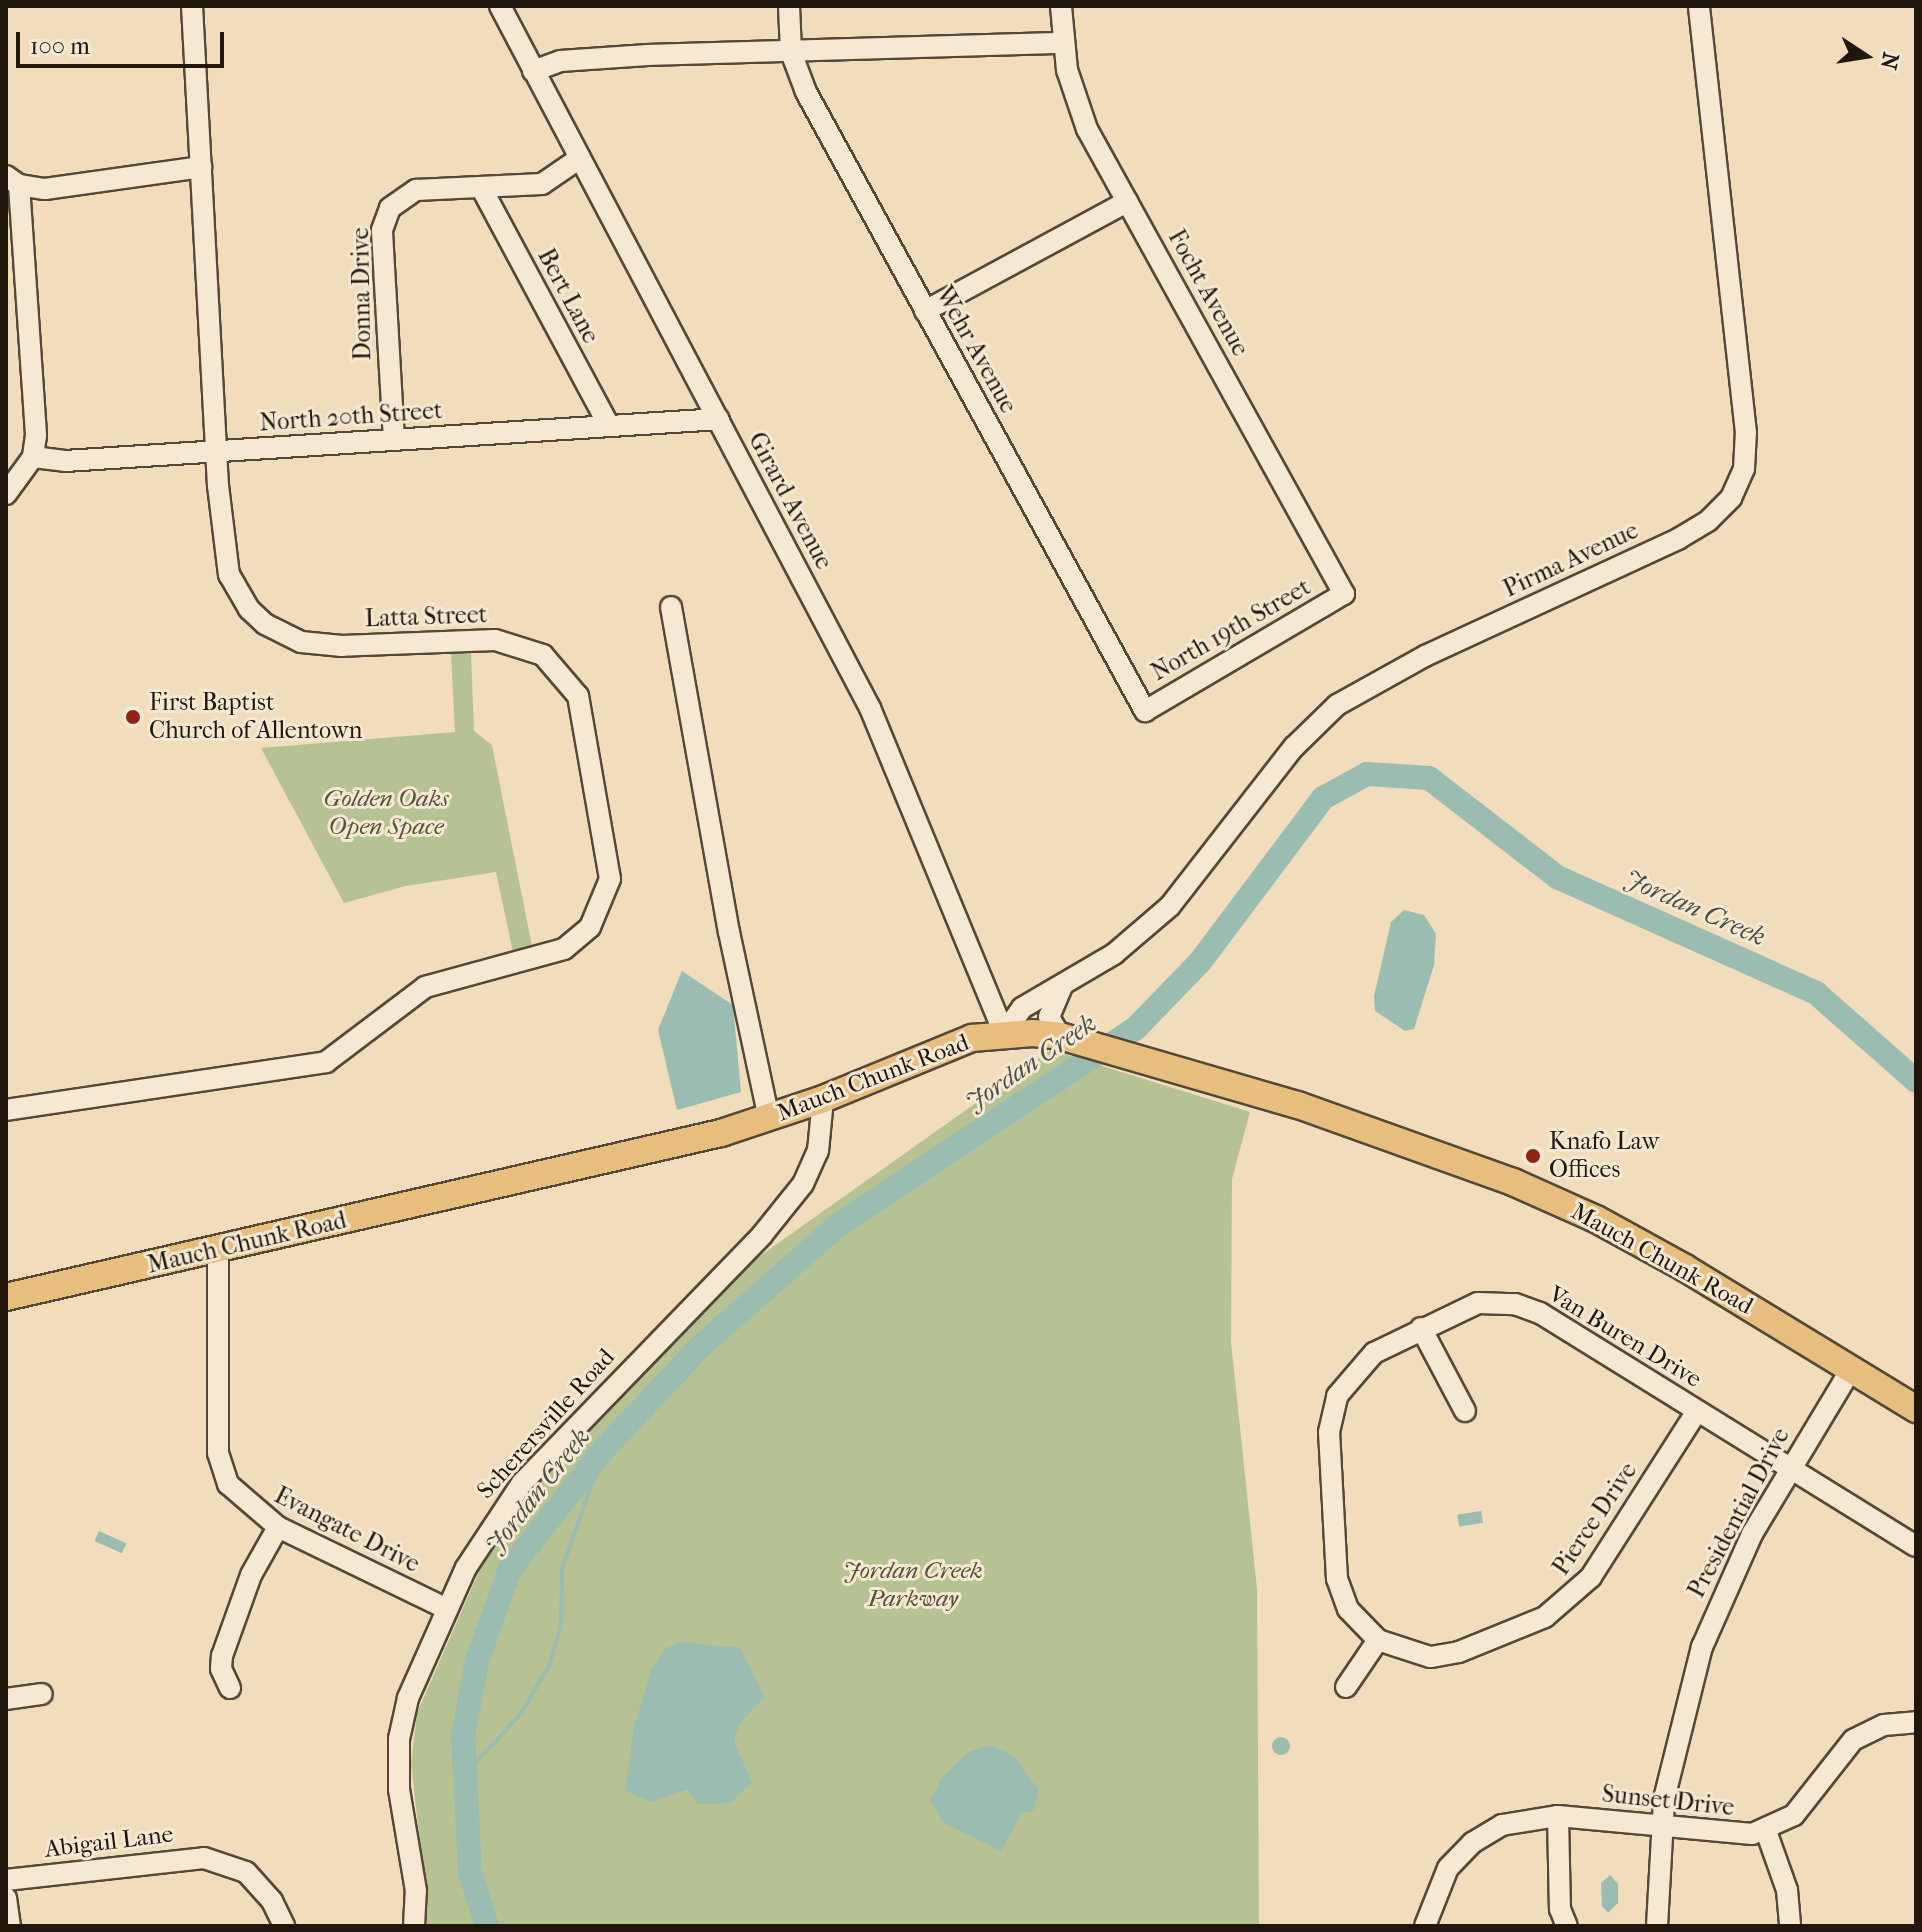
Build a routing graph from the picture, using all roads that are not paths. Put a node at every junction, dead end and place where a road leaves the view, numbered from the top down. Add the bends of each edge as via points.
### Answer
1 (192, 6) edge
2 (500, 6) edge
3 (789, 6) edge
4 (1061, 6) edge
5 (1699, 6) edge
6 (1063, 43) junction
7 (791, 52) junction
8 (533, 71) junction
9 (580, 158) junction
10 (201, 167) junction
11 (12, 180) edge
12 (482, 189) junction
13 (1127, 202) junction
14 (925, 311) junction
15 (719, 419) junction
16 (609, 426) junction
17 (394, 440) junction
18 (217, 451) junction
19 (33, 457) junction
20 (6, 494) edge
21 (1344, 594) joint
22 (671, 607) dead end
23 (1145, 711) joint
24 (1062, 987) junction
25 (1004, 1033) junction
26 (1060, 1036) junction
27 (823, 1099) junction
28 (6, 1110) edge
29 (769, 1119) junction
30 (218, 1250) junction
31 (6, 1297) edge
32 (1421, 1328) junction
33 (1851, 1369) junction
34 (1916, 1409) edge
35 (1465, 1411) dead end
36 (1697, 1411) junction
37 (1329, 1432) joint
38 (1791, 1469) junction
39 (278, 1527) junction
40 (1916, 1546) edge
41 (447, 1609) junction
42 (1378, 1640) junction
43 (1346, 1687) dead end
44 (230, 1688) dead end
45 (42, 1694) dead end
46 (6, 1699) edge
47 (1916, 1722) edge
48 (1558, 1816) junction
49 (1661, 1827) junction
50 (1766, 1831) junction
51 (6, 1880) edge
52 (6, 1898) edge
53 (10, 1926) edge
54 (284, 1926) edge
55 (414, 1926) edge
56 (1425, 1926) edge
57 (1567, 1926) edge
58 (1657, 1926) edge
59 (1790, 1926) edge

1 - 10 street, Latta Street
2 - 8 street, Girard Avenue
3 - 7 street, Wehr Avenue
4 - 6 street, Focht Avenue
5 - 24 street, Pirma Avenue via 1746,433 1744,469 1731,498 1708,521 1678,539 1425,656 1337,705 1294,747 1170,906 1114,954
6 - 7 street
6 - 13 street, Focht Avenue via 1076,103
7 - 8 street via 560,61
7 - 14 street, Wehr Avenue via 813,106
8 - 9 street, Girard Avenue
9 - 12 street, Donna Drive via 542,184
9 - 15 street, Girard Avenue
10 - 11 street via 45,189
10 - 18 street, Latta Street
11 - 19 street via 36,435
12 - 16 street, Bert Lane
12 - 17 street, Donna Drive via 416,190 399,199 384,219
13 - 14 street
13 - 21 street, Focht Avenue
14 - 23 street, Wehr Avenue
15 - 16 street, North 20th Street
15 - 25 street, Girard Avenue via 870,708
16 - 17 street, North 20th Street
17 - 18 street, North 20th Street
18 - 19 street, North 20th Street via 65,461
18 - 28 street, Latta Street via 229,575 249,609 265,624 315,645 495,640 533,649 557,667 578,696 610,858 606,897 590,927 564,949 425,987 326,1062
19 - 20 street
21 - 23 street, North 19th Street
22 - 29 street via 729,932
24 - 25 street, Pirma Avenue via 1022,1008
24 - 26 street via 1049,1017
25 - 26 main road, Mauch Chunk Road
25 - 27 main road, Mauch Chunk Road via 962,1042
26 - 33 main road, Mauch Chunk Road via 1365,1127 1549,1198 1685,1268
27 - 29 main road, Mauch Chunk Road
27 - 41 street, Scherersville Road via 818,1151 803,1184 762,1235 514,1491 488,1528
29 - 30 main road, Mauch Chunk Road
30 - 31 main road, Mauch Chunk Road
30 - 39 street, Evangate Drive via 218,1453 237,1497
32 - 35 street
32 - 36 street, Van Buren Drive via 1478,1303 1515,1304 1540,1313
32 - 37 street, Van Buren Drive via 1374,1353 1345,1381
33 - 34 main road, Mauch Chunk Road
33 - 38 street, Presidential Drive
36 - 38 street, Van Buren Drive
36 - 42 street, Pierce Drive via 1591,1577 1563,1606 1448,1655 1413,1655
37 - 42 street, Pierce Drive via 1337,1579 1348,1609
38 - 40 street, Van Buren Drive
38 - 49 street, Presidential Drive via 1732,1573 1702,1647 1674,1745
39 - 41 street, Evangate Drive
39 - 44 street via 251,1575 222,1656 221,1669
41 - 55 street, Scherersville Road via 408,1698 399,1739 399,1789 416,1891
42 - 43 street
45 - 46 street
47 - 50 street, Sunset Drive via 1884,1725 1853,1740 1832,1761 1809,1800
48 - 49 street, Sunset Drive
48 - 56 street, Sunset Drive via 1502,1825 1472,1843 1439,1882
48 - 57 street via 1560,1909
49 - 50 street, Sunset Drive via 1735,1836
49 - 58 street, Presidential Drive
50 - 59 street via 1787,1890
51 - 54 street, Abigail Lane via 204,1858 246,1872 272,1901
52 - 53 street

